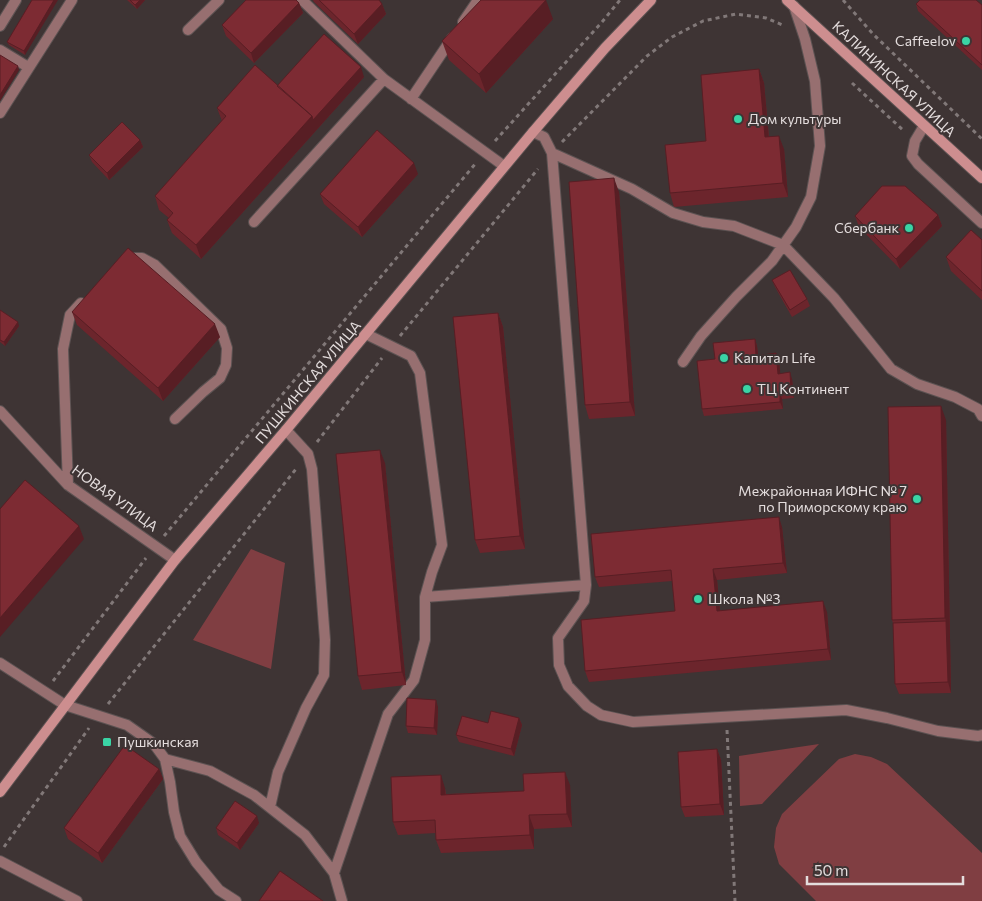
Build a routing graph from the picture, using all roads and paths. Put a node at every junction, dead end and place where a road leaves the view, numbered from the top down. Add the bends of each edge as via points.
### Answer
1 (16, 0) edge
2 (72, 0) edge
3 (219, 0) edge
4 (302, 0) edge
5 (478, 0) edge
6 (620, 0) edge
7 (651, 0) edge
8 (843, 0) edge
9 (790, 3) edge
10 (0, 26) edge
11 (188, 30) dead end
12 (0, 50) edge
13 (28, 67) junction
14 (384, 79) junction
15 (411, 99) junction
16 (0, 113) edge
17 (924, 126) junction
18 (532, 132) junction
19 (982, 139) edge
20 (485, 153) junction
21 (552, 153) junction
22 (504, 166) junction
23 (982, 178) edge
24 (254, 222) dead end
25 (982, 223) edge
26 (784, 245) junction
27 (120, 264) edge
28 (90, 293) edge
29 (366, 334) junction
30 (683, 362) dead end
31 (0, 411) edge
32 (981, 412) edge
33 (175, 419) dead end
34 (286, 430) junction
35 (68, 485) junction
36 (156, 545) junction
37 (175, 560) junction
38 (586, 585) junction
39 (425, 597) junction
40 (0, 663) edge
41 (45, 692) junction
42 (65, 705) junction
43 (726, 717) junction
44 (982, 735) edge
45 (165, 759) junction
46 (0, 792) edge
47 (270, 807) junction
48 (0, 861) edge
49 (334, 874) junction
50 (77, 901) edge
51 (236, 901) edge
52 (342, 901) edge
53 (734, 901) edge

1 - 10 lane
2 - 13 lane
3 - 11 lane
4 - 14 lane
5 - 15 lane
6 - 20 path
7 - 18 main road, ПУШКИНСКАЯ УЛИЦА
8 - 19 path
9 - 17 main road, КАЛИНИНСКАЯ УЛИЦА
9 - 26 lane via 805,39 815,81 820,146 811,197
12 - 13 lane
13 - 16 lane
14 - 15 lane
14 - 24 lane
15 - 20 lane
17 - 23 main road, КАЛИНИНСКАЯ УЛИЦА
17 - 25 lane via 914,141 912,156
18 - 21 lane via 544,137
18 - 22 main road, ПУШКИНСКАЯ УЛИЦА
20 - 22 lane
20 - 36 path
21 - 26 lane via 632,189 673,213 703,222 734,226
21 - 38 lane
22 - 29 main road, ПУШКИНСКАЯ УЛИЦА
26 - 30 lane via 701,336
26 - 32 lane via 834,298 891,368 917,384 955,397
27 - 33 lane via 126,258 142,258 155,265 221,329 227,348 226,365 220,378
28 - 35 lane via 70,315 63,349
29 - 34 main road, ПУШКИНСКАЯ УЛИЦА
29 - 39 lane via 411,356 420,373 442,545
31 - 35 lane, НОВАЯ УЛИЦА
34 - 37 main road, ПУШКИНСКАЯ УЛИЦА
34 - 47 lane via 308,454 312,469 325,640 324,675 278,772
35 - 36 lane, НОВАЯ УЛИЦА
36 - 37 lane, НОВАЯ УЛИЦА
36 - 41 path
37 - 42 main road, ПУШКИНСКАЯ УЛИЦА
38 - 39 lane
38 - 43 lane via 584,601 558,638 559,665 577,697 601,715 633,722
39 - 49 lane via 425,640 414,680 388,714
40 - 41 lane
41 - 42 lane
42 - 45 lane via 127,725 154,744
42 - 46 main road, ПУШКИНСКАЯ УЛИЦА
43 - 44 lane via 846,710 938,732
43 - 53 path
45 - 47 lane via 210,771
45 - 51 lane via 180,836 218,890
47 - 49 lane via 305,835
48 - 50 lane
49 - 52 lane

